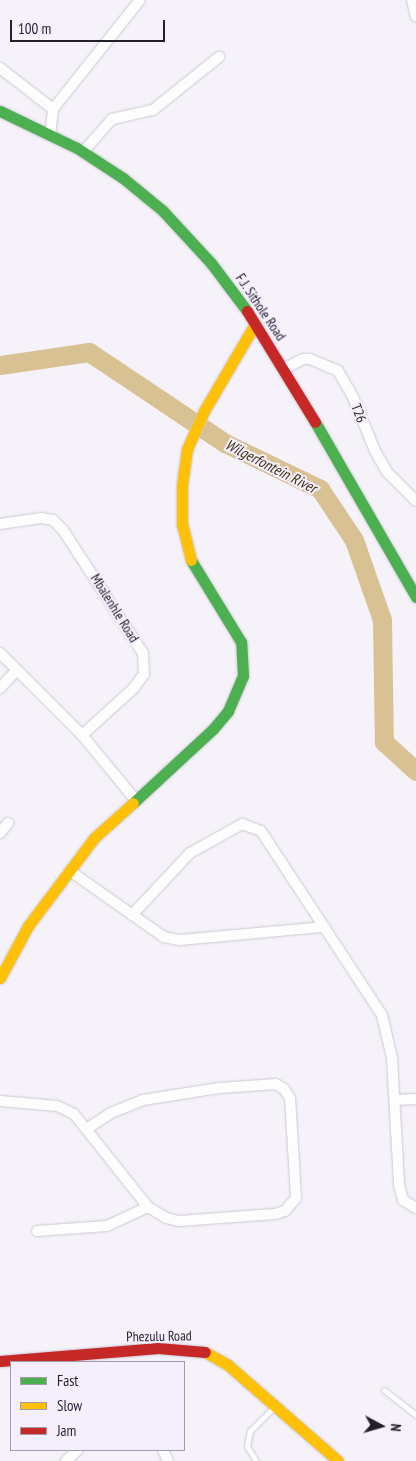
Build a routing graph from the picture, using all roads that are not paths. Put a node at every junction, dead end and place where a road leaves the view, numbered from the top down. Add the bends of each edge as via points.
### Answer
1 (140, 0) edge
2 (412, 0) edge
3 (416, 16) edge
4 (219, 57) dead end
5 (0, 68) edge
6 (53, 109) junction
7 (0, 111) edge
8 (50, 135) junction
9 (83, 152) junction
10 (255, 324) junction
11 (284, 369) junction
12 (416, 501) edge
13 (0, 524) edge
14 (416, 597) edge
15 (0, 653) edge
16 (16, 671) junction
17 (0, 688) edge
18 (82, 735) junction
19 (134, 798) junction
20 (8, 823) dead end
21 (0, 833) edge
22 (70, 871) junction
23 (132, 915) junction
24 (324, 927) junction
25 (0, 978) edge
26 (416, 1099) edge
27 (395, 1100) junction
28 (0, 1101) edge
29 (88, 1128) junction
30 (148, 1207) junction
31 (416, 1208) edge
32 (37, 1231) dead end
33 (0, 1360) edge
34 (384, 1390) dead end
35 (276, 1407) junction
36 (416, 1415) edge
37 (77, 1451) edge
38 (66, 1461) edge
39 (256, 1461) edge
40 (338, 1461) edge

1 - 6 street
2 - 3 street
4 - 9 street via 153,110 112,119
5 - 6 street
6 - 8 street
7 - 8 street, F.J. Sithole Road
8 - 9 street, F.J. Sithole Road
9 - 10 street, F.J. Sithole Road via 123,178 163,212 211,263
10 - 11 street, F.J. Sithole Road
10 - 19 street via 204,411 184,461 183,531 192,564 232,623 240,642 243,676 228,711 213,729
11 - 12 street, T26 via 303,359 310,359 338,371 387,472
11 - 14 street, F.J. Sithole Road
13 - 18 street, Mbalenhle Road via 41,518 53,520 63,530 143,653 144,674 134,688
15 - 16 street
16 - 17 street
16 - 18 street
18 - 19 street
19 - 22 street via 94,838
20 - 21 street
22 - 23 street
22 - 25 street via 28,926
23 - 24 street via 164,937 180,940
23 - 24 street via 190,853 232,828 248,824 261,831 269,841
24 - 27 street via 382,1015 390,1041
26 - 27 street
27 - 31 street via 400,1194 406,1204
28 - 29 street via 57,1106 74,1114
29 - 30 street via 105,1156
29 - 30 street via 125,1106 163,1095 262,1084 276,1084 284,1088 290,1098 297,1187 296,1198 285,1211 179,1221 159,1216
30 - 32 street via 107,1226
33 - 35 street, Phezulu Road via 192,1348 228,1365
34 - 36 lane
35 - 39 lane via 266,1412 250,1431 247,1446
35 - 40 street, Phezulu Road
37 - 38 street

